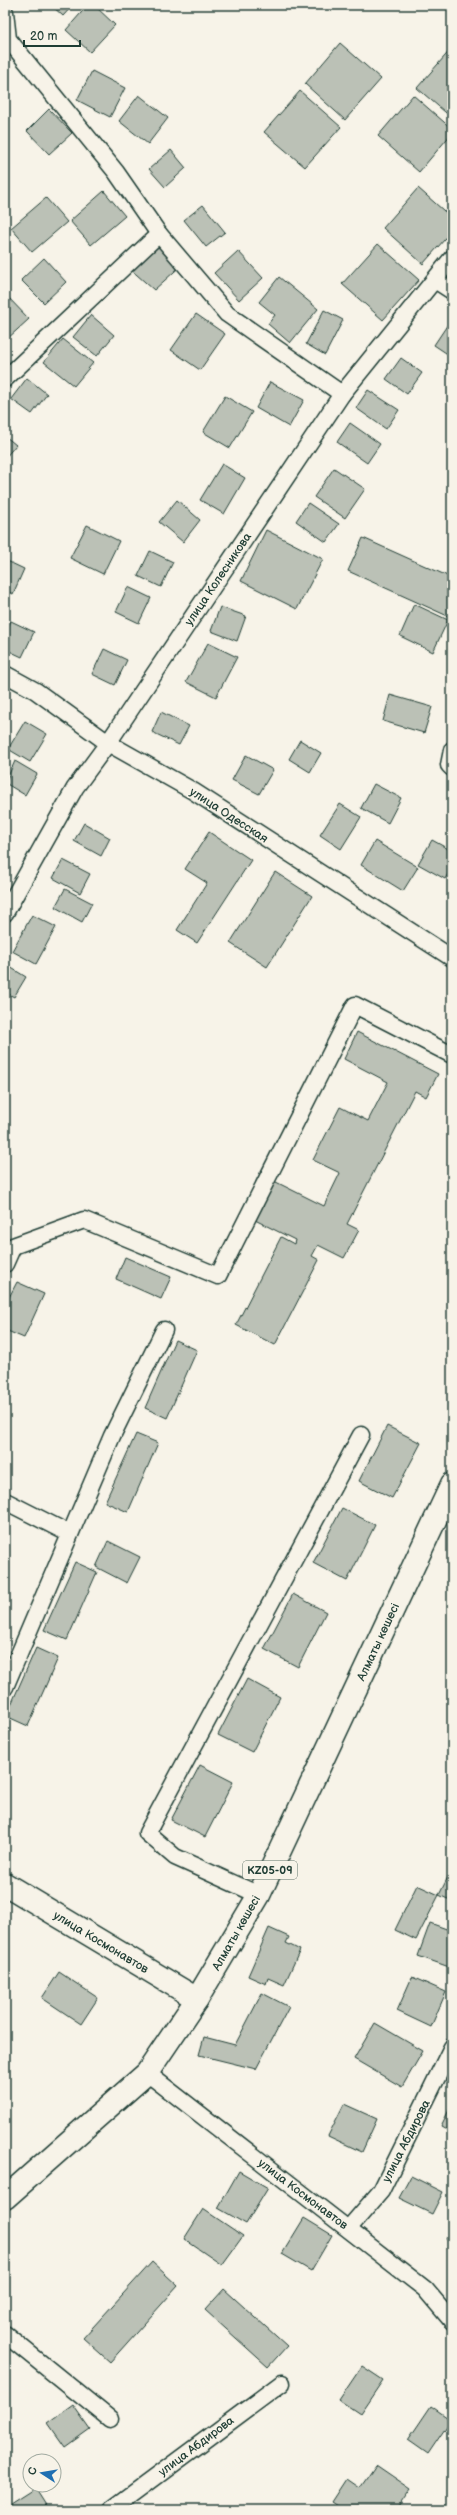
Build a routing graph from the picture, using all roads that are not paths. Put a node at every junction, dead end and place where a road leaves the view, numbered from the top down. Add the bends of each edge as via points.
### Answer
1 (5, 12) edge
2 (159, 234) junction
3 (452, 258) edge
4 (436, 280) junction
5 (452, 291) edge
6 (5, 379) edge
7 (342, 394) junction
8 (5, 674) edge
9 (108, 743) junction
10 (452, 750) edge
11 (452, 768) edge
12 (5, 913) edge
13 (452, 958) edge
14 (452, 1055) edge
15 (5, 1264) edge
16 (164, 1330) dead end
17 (361, 1435) dead end
18 (452, 1484) edge
19 (5, 1501) edge
20 (70, 1534) junction
21 (5, 1687) edge
22 (5, 1884) edge
23 (259, 1895) junction
24 (197, 1999) junction
25 (452, 2048) edge
26 (147, 2073) junction
27 (5, 2198) edge
28 (349, 2228) junction
29 (452, 2321) edge
30 (5, 2334) edge
31 (282, 2383) dead end
32 (110, 2419) dead end
33 (111, 2510) edge

1 - 2 street via 8,39 116,172
2 - 6 street
2 - 7 street via 227,314
3 - 4 street, улица Колесникова
4 - 5 street
4 - 7 street, улица Колесникова
7 - 9 street, улица Колесникова
8 - 9 street, улица Одесская via 36,691
9 - 12 street, улица Колесникова via 75,788
9 - 13 street, улица Одесская via 193,791
10 - 11 street via 448,765
14 - 15 street via 355,1005 218,1276 84,1220 13,1246
16 - 20 street via 112,1436
17 - 23 street via 148,1833 175,1857
18 - 23 main road, Алматы көшесі / KZ05-09
19 - 20 street
20 - 21 street
22 - 24 main road, улица Космонавтов
23 - 24 main road, Алматы көшесі / KZ05-09
24 - 26 main road, Алматы көшесі / KZ05-09
25 - 28 street, улица Абдирова via 381,2191
26 - 27 main road, Алматы көшесі / KZ05-09
26 - 28 street, улица Космонавтов
28 - 29 street, улица Космонавтов via 426,2290
30 - 32 street
31 - 33 street, улица Абдирова

